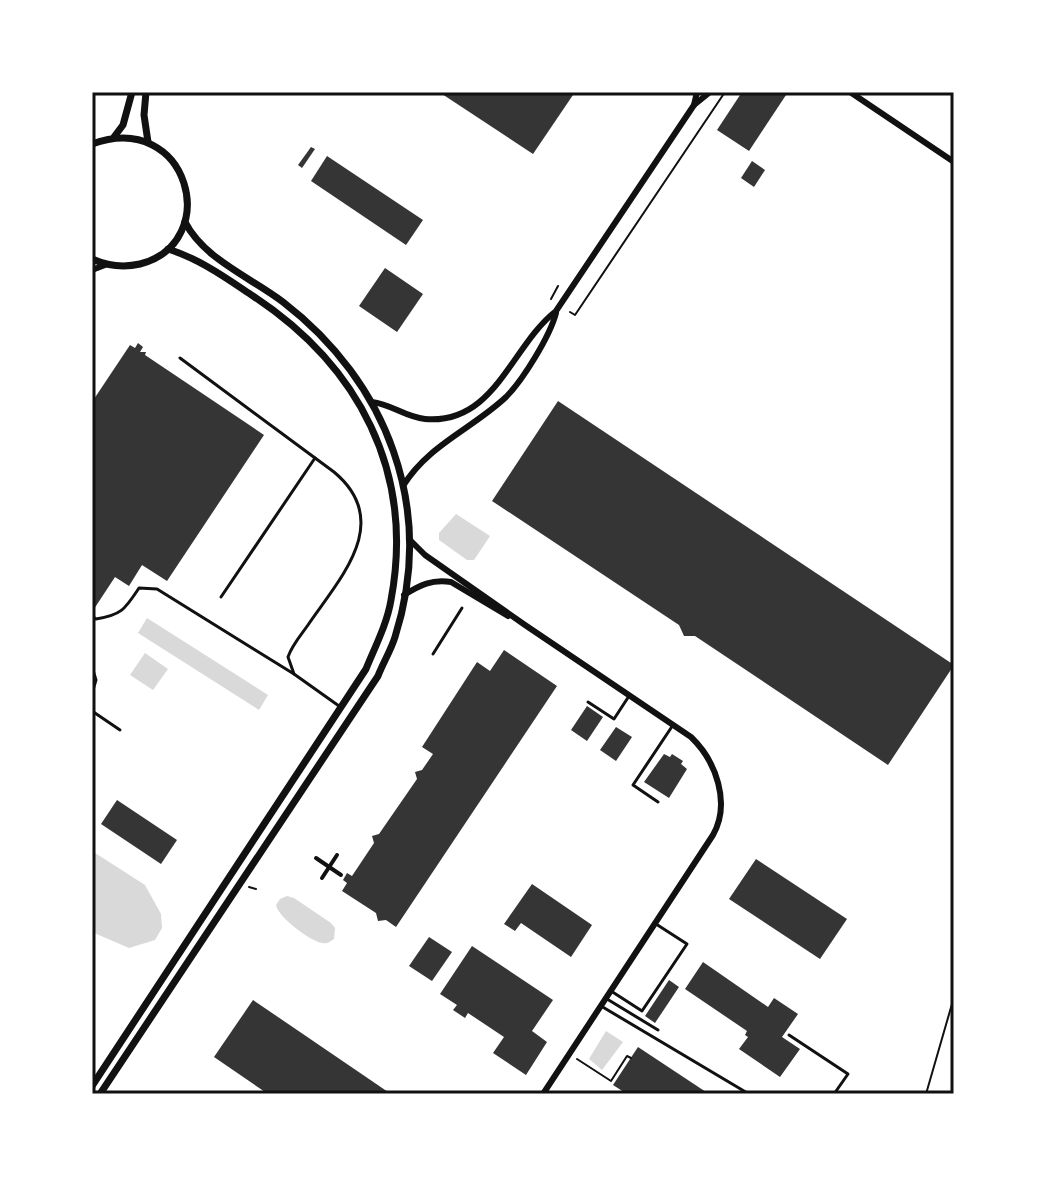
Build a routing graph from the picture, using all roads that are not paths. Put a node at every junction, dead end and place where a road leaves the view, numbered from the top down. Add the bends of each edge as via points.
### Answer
1 (132, 92) edge
2 (146, 92) edge
3 (697, 92) edge
4 (710, 92) edge
5 (850, 92) edge
6 (694, 105) junction
7 (114, 137) junction
8 (148, 142) junction
9 (92, 144) edge
10 (954, 162) edge
11 (185, 222) junction
12 (168, 249) junction
13 (92, 259) edge
14 (105, 265) junction
15 (92, 270) edge
16 (558, 308) junction
17 (180, 358) dead end
18 (372, 402) junction
19 (315, 458) junction
20 (403, 486) junction
21 (409, 539) junction
22 (404, 595) junction
23 (221, 597) dead end
24 (462, 608) dead end
25 (92, 616) edge
26 (525, 625) junction
27 (433, 654) dead end
28 (92, 667) edge
29 (294, 674) junction
30 (92, 693) edge
31 (629, 696) junction
32 (588, 702) dead end
33 (342, 708) junction
34 (92, 711) edge
35 (673, 725) junction
36 (120, 730) dead end
37 (658, 802) dead end
38 (337, 855) dead end
39 (316, 858) dead end
40 (329, 867) junction
41 (341, 875) dead end
42 (322, 878) dead end
43 (656, 924) junction
44 (608, 995) junction
45 (601, 1006) junction
46 (658, 1030) dead end
47 (789, 1035) dead end
48 (92, 1086) edge
49 (100, 1094) edge
50 (543, 1094) edge
51 (749, 1094) edge
52 (834, 1094) edge

1 - 7 street
2 - 8 street
3 - 6 street
4 - 6 street
5 - 10 street
6 - 16 street
7 - 8 street
7 - 9 street
8 - 11 street via 164,152 181,175 188,203
11 - 12 street
11 - 18 street via 203,246 327,341
12 - 14 street via 127,267
12 - 33 street via 206,265 272,308 313,343 343,377 385,461 395,537 391,602 366,669
13 - 14 street
14 - 15 street
16 - 18 street via 539,324 496,387 467,411 420,419
16 - 20 street via 551,332 505,398 427,456
17 - 19 lane
18 - 20 street via 387,431
19 - 23 lane
19 - 29 lane via 347,482 362,518 352,559 290,651
20 - 21 street
21 - 22 street
21 - 26 street
22 - 26 street via 431,582 451,582
22 - 49 street via 395,638 378,676
24 - 27 lane
25 - 29 lane via 113,617 139,588 157,589
26 - 31 street
28 - 30 lane
29 - 33 lane
31 - 32 lane via 614,719
31 - 35 street
33 - 48 street
34 - 36 lane
35 - 37 lane via 633,785
35 - 43 street via 708,757 719,787 720,818
38 - 40 street
39 - 40 street
40 - 41 street
40 - 42 street
43 - 44 street
43 - 44 lane via 687,944 680,956 642,1011
44 - 45 street
44 - 46 lane
45 - 50 street
45 - 51 lane
47 - 52 lane via 848,1074

